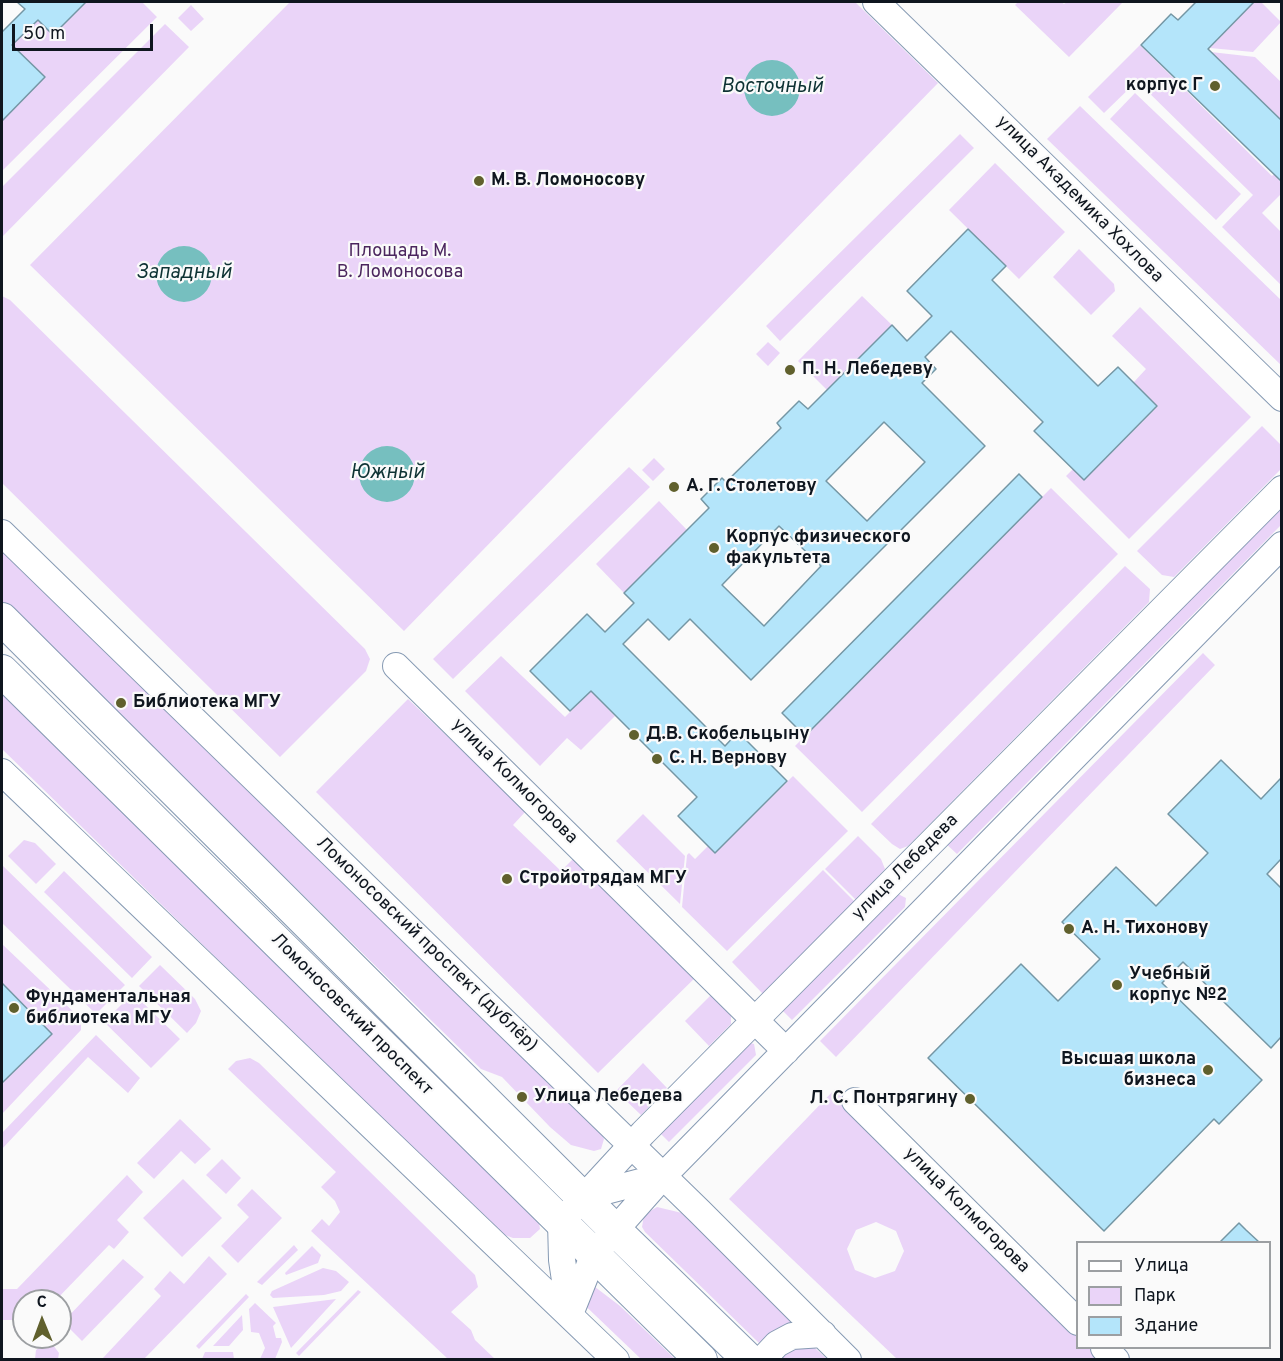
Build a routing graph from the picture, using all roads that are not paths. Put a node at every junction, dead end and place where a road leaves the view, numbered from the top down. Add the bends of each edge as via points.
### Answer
1 (876, 2) edge
2 (1281, 398) edge
3 (1281, 489) edge
4 (2, 533) edge
5 (1281, 545) edge
6 (1174, 597) junction
7 (2, 619) edge
8 (1204, 624) junction
9 (396, 666) dead end
10 (2, 670) edge
11 (2, 772) edge
12 (756, 1020) junction
13 (786, 1050) junction
14 (855, 1101) dead end
15 (632, 1145) junction
16 (663, 1176) junction
17 (583, 1197) junction
18 (561, 1222) junction
19 (615, 1230) junction
20 (594, 1254) junction
21 (512, 1260) junction
22 (562, 1260) junction
23 (570, 1314) junction
24 (1076, 1321) edge
25 (822, 1334) junction
26 (616, 1359) edge
27 (701, 1359) edge
28 (749, 1359) edge
29 (762, 1359) edge
30 (848, 1359) edge

1 - 2 street, улица Академика Хохлова
3 - 6 street, улица Лебедева
4 - 15 street, Ломоносовский проспект (дублёр)
5 - 8 street
6 - 8 street
6 - 12 street, улица Лебедева
7 - 17 main road, Ломоносовский проспект
8 - 13 street
9 - 12 street, улица Колмогорова
10 - 18 main road, Ломоносовский проспект
11 - 21 street
12 - 13 street, улица Колмогорова
12 - 15 street, улица Лебедева
13 - 16 street
14 - 24 street, улица Колмогорова
15 - 16 street, Ломоносовский проспект (дублёр)
15 - 17 street, улица Лебедева
16 - 17 street
16 - 19 street
16 - 25 street, Ломоносовский проспект (дублёр)
17 - 18 street, улица Лебедева
17 - 19 main road, Ломоносовский проспект
18 - 20 main road, Ломоносовский проспект
18 - 22 street
19 - 20 street
19 - 28 main road, Ломоносовский проспект
20 - 22 street
20 - 23 street
20 - 27 main road, Ломоносовский проспект
21 - 22 street
21 - 23 street
22 - 23 street
23 - 26 street
25 - 29 street via 792,1336
25 - 30 street, Ломоносовский проспект (дублёр)

